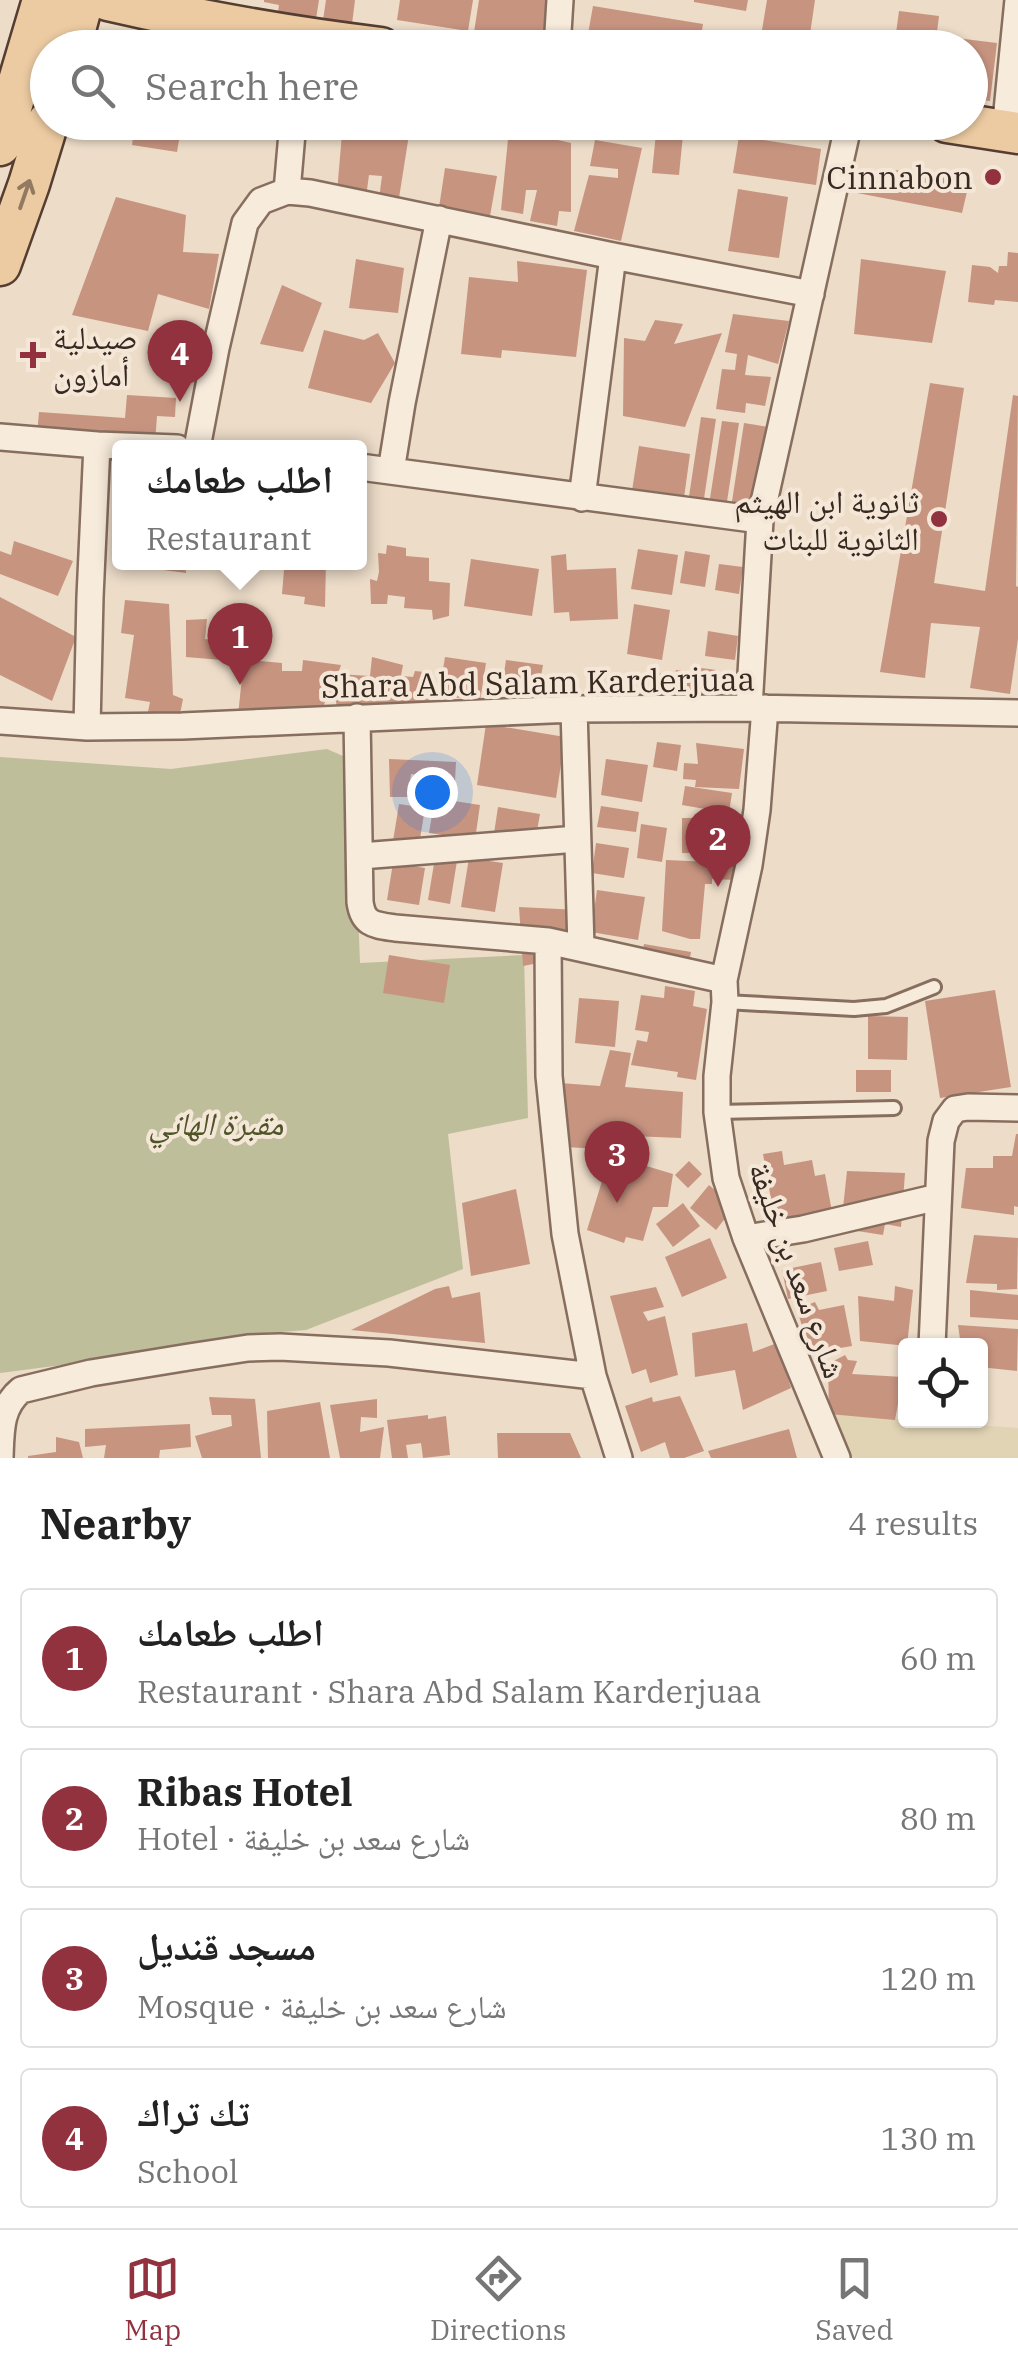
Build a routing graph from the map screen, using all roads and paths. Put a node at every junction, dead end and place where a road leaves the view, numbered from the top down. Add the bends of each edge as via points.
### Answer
1 (44, 0) edge
2 (84, 0) edge
3 (108, 0) edge
4 (560, 0) edge
5 (1018, 0) edge
6 (35, 30) edge
7 (75, 30) edge
8 (242, 30) edge
9 (558, 30) edge
10 (30, 46) edge
11 (1012, 132) edge
12 (43, 140) edge
13 (291, 140) edge
14 (846, 140) edge
15 (0, 145) edge
16 (287, 191) junction
17 (439, 220) junction
18 (613, 256) junction
19 (0, 266) edge
20 (811, 294) junction
21 (0, 437) edge
22 (199, 440) edge
23 (98, 445) junction
24 (112, 446) edge
25 (367, 468) edge
26 (391, 471) junction
27 (582, 498) junction
28 (760, 520) junction
29 (757, 708) junction
30 (574, 709) junction
31 (1018, 713) edge
32 (357, 718) junction
33 (0, 722) edge
34 (87, 727) junction
35 (577, 839) junction
36 (361, 856) junction
37 (548, 942) junction
38 (581, 948) junction
39 (934, 987) dead end
40 (724, 991) junction
41 (894, 1108) dead end
42 (1018, 1108) edge
43 (717, 1112) junction
44 (938, 1197) junction
45 (746, 1238) junction
46 (932, 1338) edge
47 (592, 1376) junction
48 (0, 1458) edge
49 (619, 1458) edge
50 (836, 1458) edge

1 - 6 main road
2 - 7 main road
3 - 8 main road
4 - 9 street
5 - 11 street
10 - 15 main road
19 -> 12 main road
13 - 16 street
14 - 20 street, شارع سعد بن خليفة
16 - 17 street
16 - 22 street via 261,201 246,223
17 - 18 street
17 - 26 street
18 - 20 street
18 - 27 street
20 - 28 street, شارع سعد بن خليفة
21 - 23 street
23 - 24 street
23 - 34 street
25 - 26 street
26 - 27 street
27 - 28 street
28 - 29 street, شارع سعد بن خليفة
29 - 30 street, Shara Abd Salam Karderjuaa
29 - 31 street, Shara Abd Salam Karderjuaa
29 - 40 street, شارع سعد بن خليفة via 757,810
30 - 32 street, Shara Abd Salam Karderjuaa
30 - 35 street
32 - 34 street, Shara Abd Salam Karderjuaa
32 - 36 street
33 - 34 street, Shara Abd Salam Karderjuaa
35 - 36 street
35 - 38 street
36 - 37 street via 362,914 376,925
37 - 38 street
37 - 47 street via 551,1117
38 - 40 street
39 - 40 lane via 886,1006 854,1009
40 - 43 street, شارع سعد بن خليفة
41 - 43 lane
42 - 44 street via 955,1109 941,1141
43 - 45 street, شارع سعد بن خليفة via 726,1178
44 - 45 street
44 - 46 street
45 - 50 street, شارع سعد بن خليفة
47 - 48 street via 389,1352 228,1351 21,1390 5,1406
47 - 49 street

